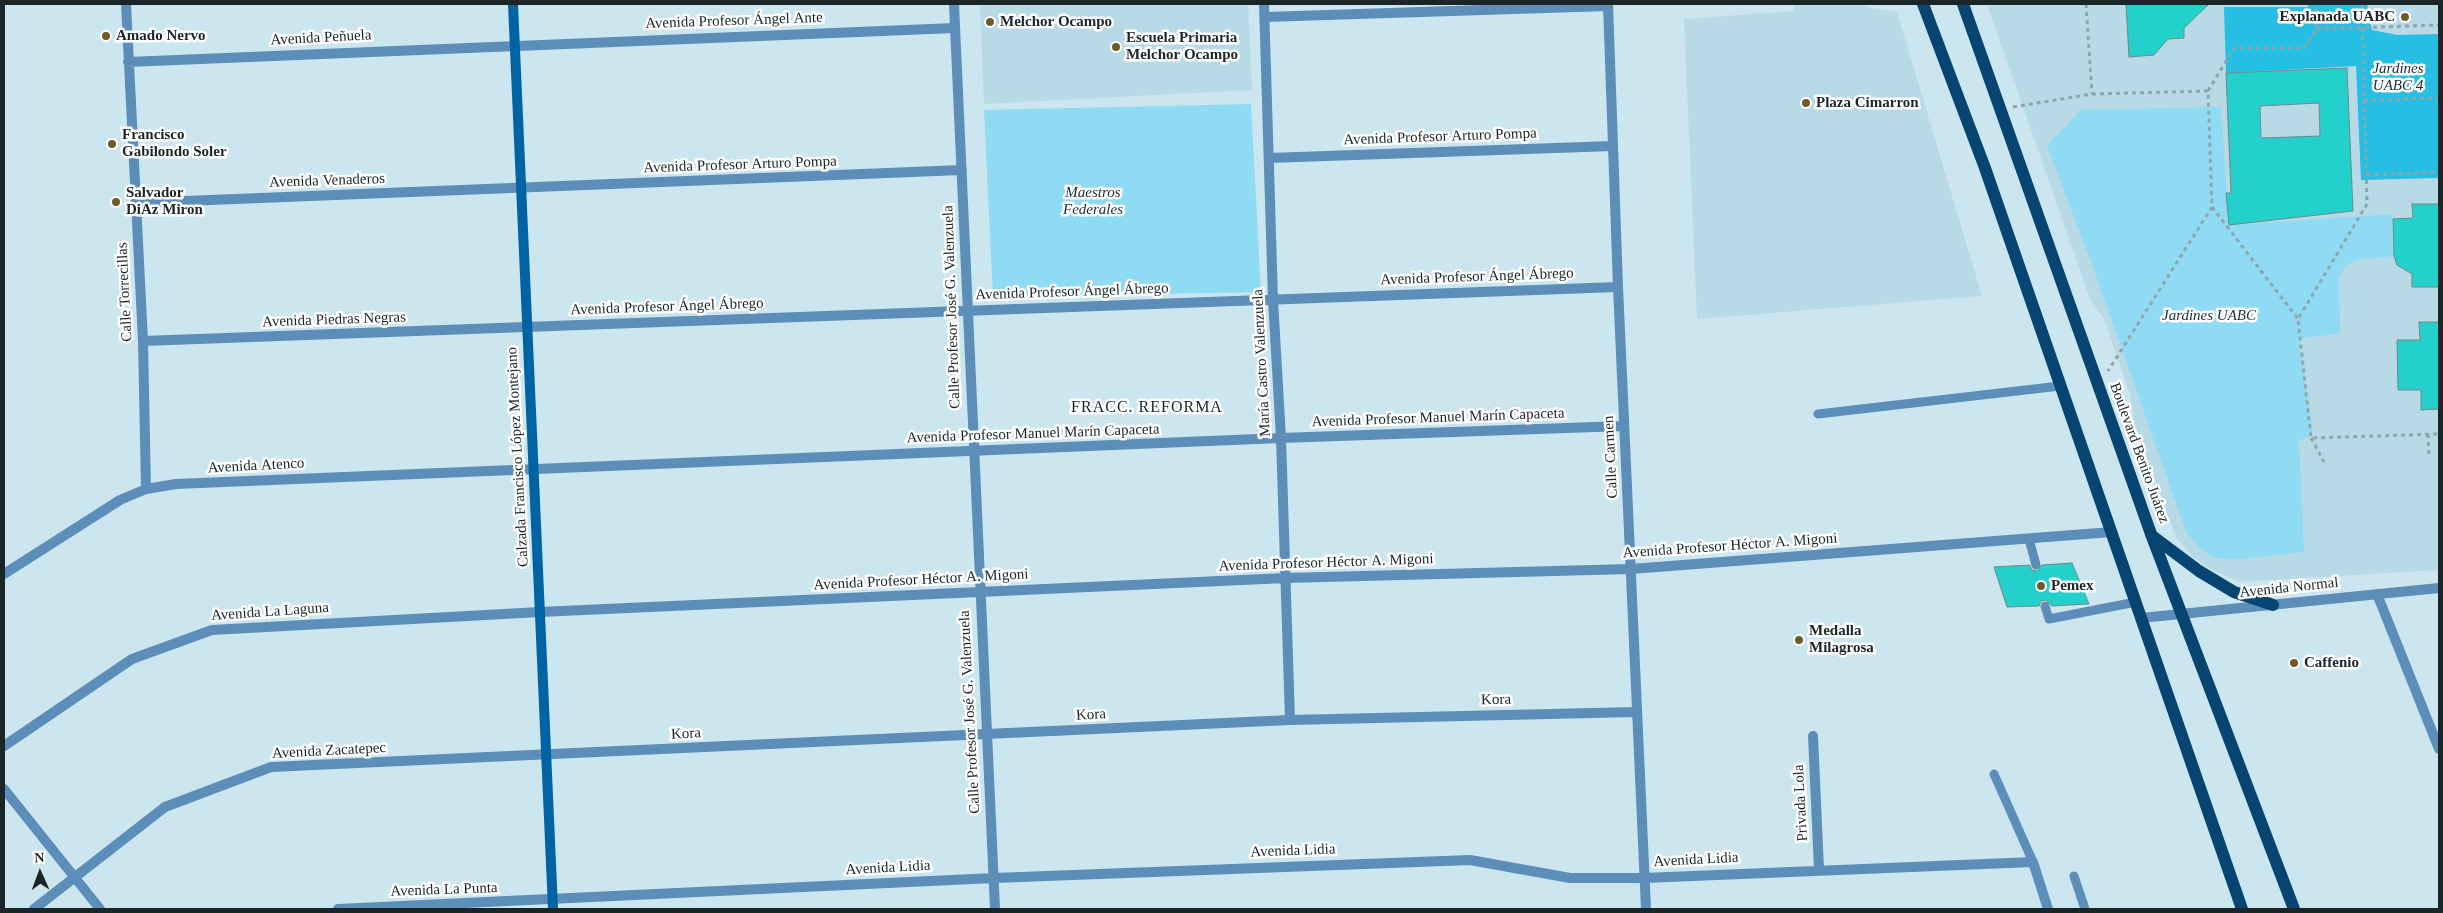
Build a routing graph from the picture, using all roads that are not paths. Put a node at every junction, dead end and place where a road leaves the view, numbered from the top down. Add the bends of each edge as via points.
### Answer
1 (126, 4) edge
2 (513, 4) edge
3 (954, 4) edge
4 (1264, 4) edge
5 (1923, 4) edge
6 (1963, 4) edge
7 (1608, 5) edge
8 (1265, 17) junction
9 (955, 28) junction
10 (515, 44) junction
11 (128, 62) junction
12 (1613, 146) junction
13 (1269, 158) junction
14 (962, 170) junction
15 (520, 189) junction
16 (135, 203) junction
17 (1618, 286) junction
18 (1273, 300) junction
19 (967, 310) junction
20 (527, 328) junction
21 (142, 341) junction
22 (2060, 386) junction
23 (1818, 414) dead end
24 (1624, 426) junction
25 (1281, 438) junction
26 (973, 451) junction
27 (534, 469) junction
28 (146, 489) junction
29 (2112, 532) junction
30 (2151, 534) junction
31 (2029, 539) junction
32 (2036, 565) dead end
33 (1631, 569) junction
34 (4, 574) edge
35 (1286, 578) junction
36 (2439, 588) edge
37 (979, 592) junction
38 (2377, 594) junction
39 (2136, 602) junction
40 (2273, 605) junction
41 (2045, 606) dead end
42 (540, 612) junction
43 (2181, 614) junction
44 (2141, 618) junction
45 (1636, 712) junction
46 (1290, 720) junction
47 (987, 735) junction
48 (1813, 736) dead end
49 (4, 746) edge
50 (2439, 749) edge
51 (546, 756) junction
52 (1994, 774) dead end
53 (4, 789) edge
54 (2033, 862) junction
55 (1819, 869) junction
56 (2074, 876) dead end
57 (75, 878) junction
58 (994, 878) junction
59 (1644, 878) junction
60 (553, 905) edge
61 (34, 909) edge
62 (100, 909) edge
63 (338, 909) edge
64 (995, 909) edge
65 (1646, 909) edge
66 (2048, 909) edge
67 (2085, 909) edge
68 (2242, 909) edge
69 (2294, 909) edge

1 - 11 street, Calle Torrecillas
2 - 10 main road, Calzada Francisco López Montejano
3 - 9 street, Calle Profesor José G. Valenzuela
4 - 8 street, María Castro Valenzuela
5 - 22 main road via 1985,168
6 - 30 main road, Boulevard Benito Juárez
7 - 8 street
7 - 12 street, Calle Carmen
8 - 13 street, María Castro Valenzuela
9 - 10 street, Avenida Profesor Ángel Ante
9 - 14 street, Calle Profesor José G. Valenzuela
10 - 11 street, Avenida Peñuela
10 - 15 main road, Calzada Francisco López Montejano
11 - 16 street, Calle Torrecillas
12 - 13 street, Avenida Profesor Arturo Pompa
12 - 17 street, Calle Carmen
13 - 18 street, María Castro Valenzuela
14 - 15 street, Avenida Profesor Arturo Pompa
14 - 19 street, Calle Profesor José G. Valenzuela
15 - 16 street, Avenida Venaderos
15 - 20 main road, Calzada Francisco López Montejano
16 - 21 street, Calle Torrecillas
17 - 18 street, Avenida Profesor Ángel Ábrego
17 - 24 street, Calle Carmen
18 - 19 street, Avenida Profesor Ángel Ábrego
18 - 25 street, María Castro Valenzuela
19 - 20 street, Avenida Profesor Ángel Ábrego
19 - 26 street, Calle Profesor José G. Valenzuela
20 - 21 street, Avenida Piedras Negras
20 - 27 main road, Calzada Francisco López Montejano
21 - 28 street, Calle Torrecillas
22 - 23 lane
22 - 29 main road
24 - 25 street, Avenida Profesor Manuel Marín Capaceta
24 - 33 street, Calle Carmen
25 - 26 street, Avenida Profesor Manuel Marín Capaceta
25 - 35 street, María Castro Valenzuela
26 - 27 street, Avenida Profesor Manuel Marín Capaceta
26 - 37 street, Calle Profesor José G. Valenzuela
27 - 28 street, Avenida Atenco via 176,484
27 - 42 main road, Calzada Francisco López Montejano
28 - 34 street, Avenida Atenco via 120,500
29 - 31 street, Avenida Profesor Héctor A. Migoni
29 - 39 main road
30 - 40 main road via 2199,571 2234,592
30 - 43 main road, Boulevard Benito Juárez
31 - 32 lane
31 - 33 street, Avenida Profesor Héctor A. Migoni
33 - 35 street, Avenida Profesor Héctor A. Migoni
33 - 45 street, Calle Carmen
35 - 37 street, Avenida Profesor Héctor A. Migoni
35 - 46 street, María Castro Valenzuela
36 - 38 street, Avenida Normal
37 - 42 street, Avenida Profesor Héctor A. Migoni
37 - 47 street, Calle Profesor José G. Valenzuela
38 - 40 street, Avenida Normal
38 - 50 street
39 - 41 lane via 2049,619
39 - 44 main road
40 - 43 street, Avenida Normal
42 - 49 street, Avenida La Laguna via 212,630 132,659
42 - 51 main road, Calzada Francisco López Montejano
43 - 44 street, Avenida Normal
43 - 69 main road, Boulevard Benito Juárez
44 - 68 main road
45 - 46 street, Kora
45 - 59 street, Calle Carmen
46 - 47 street, Kora
47 - 51 street, Kora
47 - 58 street, Calle Profesor José G. Valenzuela
48 - 55 street, Privada Lola
51 - 57 street, Avenida Zacatepec via 271,767 165,808
51 - 60 main road, Calzada Francisco López Montejano
52 - 54 lane
53 - 57 street
54 - 55 street, Avenida Lidia
54 - 66 street
55 - 59 street, Avenida Lidia
56 - 67 lane
57 - 61 street, Avenida Zacatepec
57 - 62 street
58 - 59 street, Avenida Lidia via 1470,860 1570,878
58 - 60 street, Avenida Lidia
58 - 64 street, Calle Profesor José G. Valenzuela
59 - 65 street, Calle Carmen
60 - 63 street, Avenida La Punta

